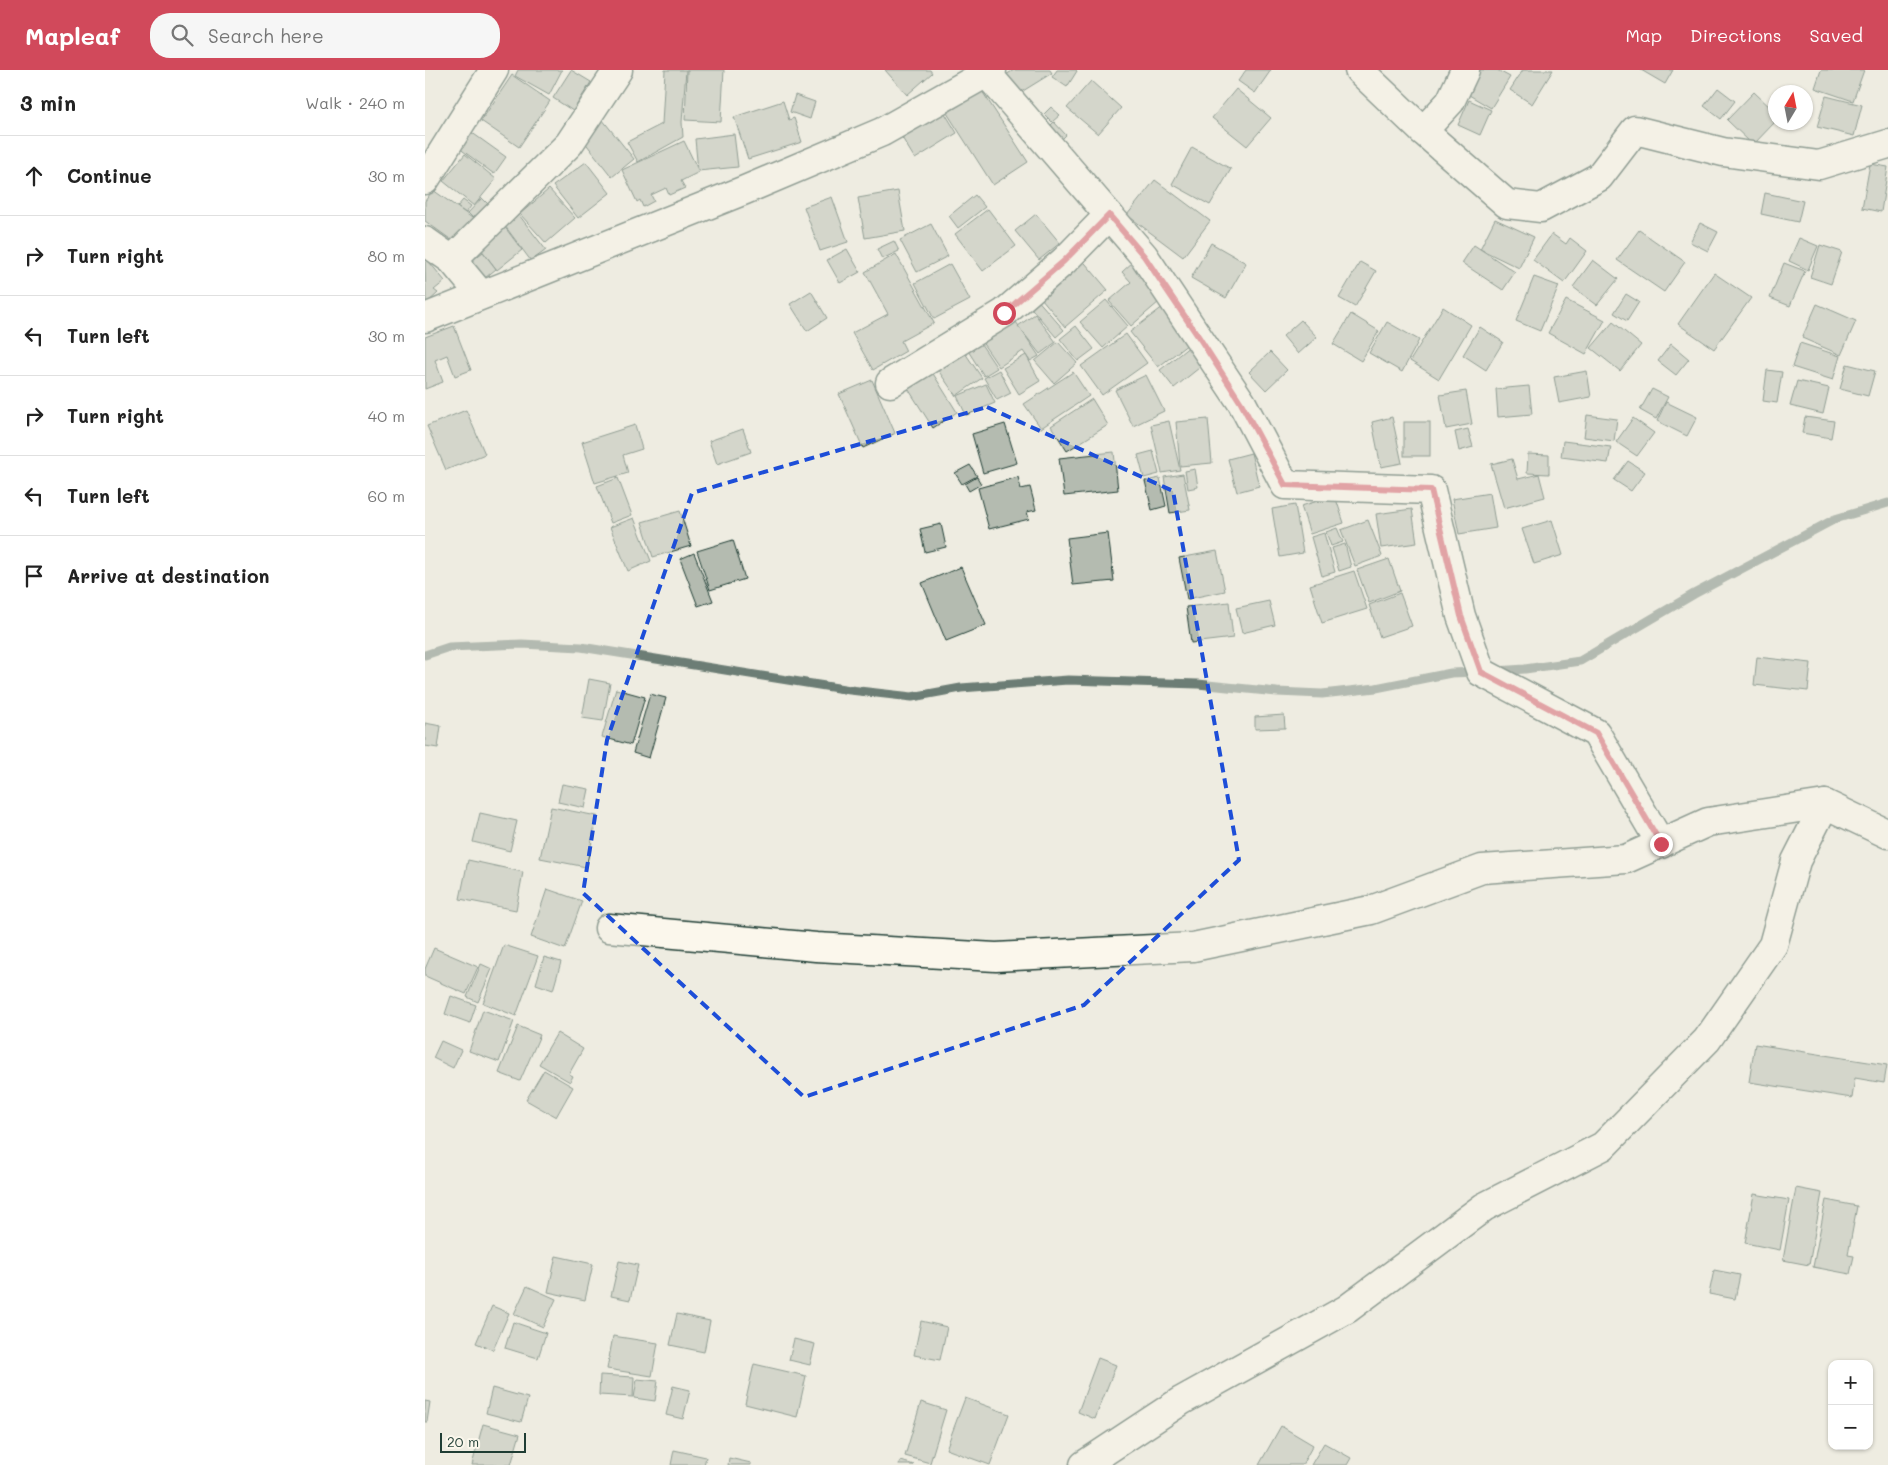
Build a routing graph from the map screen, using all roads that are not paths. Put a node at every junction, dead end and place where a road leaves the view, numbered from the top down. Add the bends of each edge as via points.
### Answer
1 (494, 70) edge
2 (618, 70) edge
3 (1359, 70) edge
4 (1465, 70) edge
5 (988, 71) edge
6 (1423, 131) junction
7 (1888, 144) edge
8 (425, 180) edge
9 (1109, 215) junction
10 (425, 241) edge
11 (452, 260) junction
12 (481, 295) junction
13 (425, 318) edge
14 (890, 383) dead end
15 (1825, 804) junction
16 (1888, 834) edge
17 (1661, 844) junction
18 (609, 928) dead end
19 (1084, 1465) edge

1 - 8 street
2 - 11 street via 569,144
3 - 6 street
4 - 6 street via 1450,102
5 - 9 street
5 - 12 street via 882,132
6 - 7 street via 1507,204 1541,208 1599,177 1635,130 1723,152 1819,165
9 - 14 street via 1064,261 1004,313
9 - 17 street via 1144,256 1200,339 1241,403 1285,485 1431,490 1461,616 1481,672 1596,733
10 - 11 street
11 - 12 street
12 - 13 street
15 - 16 street
15 - 17 street via 1708,822
15 - 19 street via 1796,861 1773,945 1707,1040 1603,1146 1484,1207 1347,1309 1181,1401
17 - 18 street via 1626,859 1482,869 1371,910 1193,947 996,957 816,947

